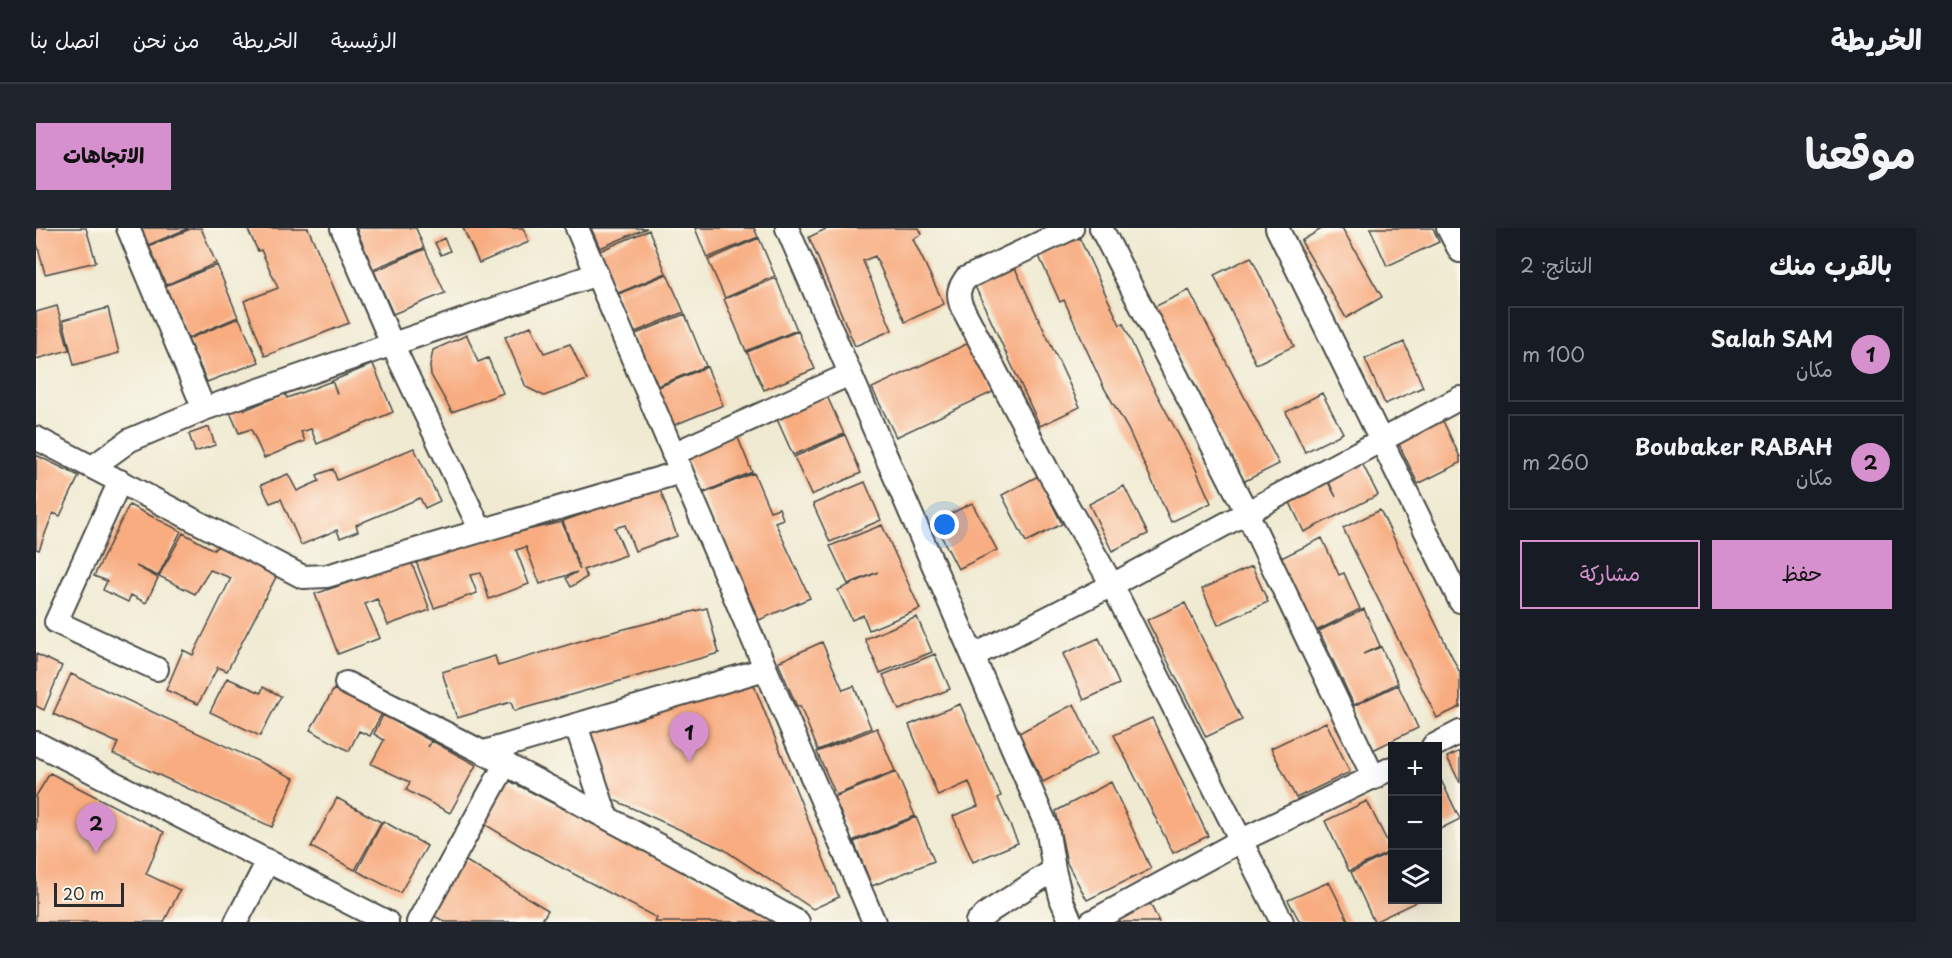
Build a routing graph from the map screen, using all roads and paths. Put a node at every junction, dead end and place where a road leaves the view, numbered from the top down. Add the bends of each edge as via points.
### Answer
1 (128, 228) edge
2 (342, 228) edge
3 (577, 228) edge
4 (787, 228) edge
5 (1072, 228) edge
6 (1101, 228) edge
7 (1277, 228) edge
8 (1448, 228) edge
9 (1460, 251) edge
10 (597, 274) junction
11 (393, 346) junction
12 (850, 374) junction
13 (1460, 398) edge
14 (204, 409) junction
15 (36, 438) edge
16 (1381, 440) junction
17 (677, 463) junction
18 (94, 466) junction
19 (120, 481) junction
20 (1247, 513) junction
21 (481, 531) junction
22 (1112, 585) junction
23 (1460, 601) edge
24 (973, 656) junction
25 (157, 669) dead end
26 (765, 669) junction
27 (346, 683) dead end
28 (576, 725) junction
29 (1460, 732) edge
30 (1442, 742) edge
31 (36, 743) edge
32 (484, 752) junction
33 (506, 763) junction
34 (1383, 773) edge
35 (606, 816) junction
36 (1240, 841) junction
37 (268, 861) junction
38 (1054, 870) junction
39 (236, 922) edge
40 (387, 922) edge
41 (418, 922) edge
42 (798, 922) edge
43 (874, 922) edge
44 (977, 922) edge
45 (1071, 922) edge
46 (1091, 922) edge
47 (1282, 922) edge

1 - 14 street
2 - 11 street
3 - 10 street
4 - 12 street
5 - 22 street via 966,278 957,296
6 - 20 street
7 - 16 street
8 - 9 street
10 - 11 street
10 - 17 street
11 - 14 street
11 - 21 street
12 - 17 street
12 - 24 street
13 - 16 street
14 - 18 street via 130,440
15 - 18 street
16 - 20 street
16 - 23 street
17 - 21 street
17 - 26 street
18 - 19 street
19 - 21 street via 303,577 327,576
19 - 25 street via 56,622
20 - 22 street
20 - 34 street
22 - 24 street
22 - 36 street
24 - 38 street via 1042,813
26 - 28 street
26 - 43 street
27 - 32 street
28 - 32 street
28 - 35 street
29 - 30 street
31 - 37 street
32 - 33 street
33 - 35 street
33 - 41 street
34 - 36 street
35 - 42 street
36 - 46 street
36 - 47 street
37 - 39 street
37 - 40 street
38 - 44 street
38 - 45 street

